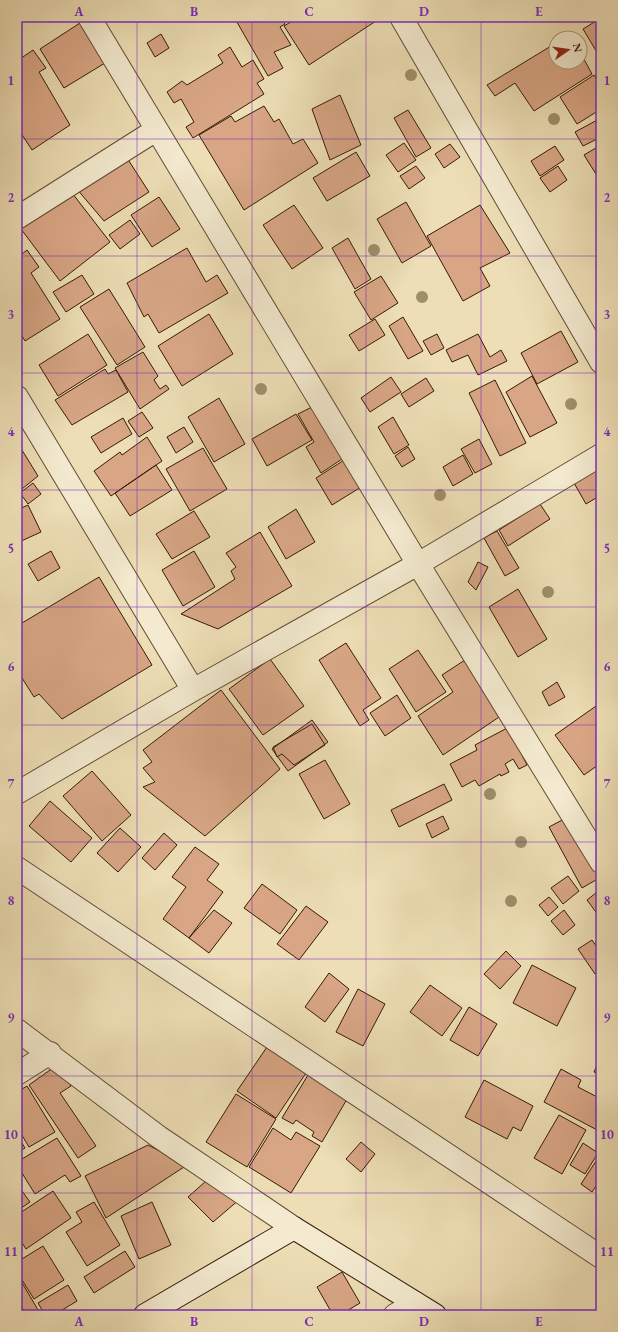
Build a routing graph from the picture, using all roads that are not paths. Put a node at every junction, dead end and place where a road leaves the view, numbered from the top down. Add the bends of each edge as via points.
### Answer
1 (89, 17) edge
2 (401, 17) edge
3 (156, 130) junction
4 (17, 218) edge
5 (601, 362) edge
6 (17, 397) edge
7 (601, 454) edge
8 (418, 564) junction
9 (193, 690) junction
10 (17, 793) edge
11 (601, 862) edge
12 (17, 868) edge
13 (17, 1030) edge
14 (50, 1053) junction
15 (17, 1074) edge
16 (294, 1228) junction
17 (598, 1248) edge
18 (414, 1303) junction
19 (145, 1315) edge
20 (395, 1315) edge
21 (435, 1315) edge

1 - 3 street
2 - 5 street
3 - 4 street
3 - 8 street
6 - 9 street
7 - 8 street
8 - 9 street
8 - 11 street
9 - 10 street
12 - 17 street
13 - 14 street
14 - 15 street
14 - 16 street via 159,1137
16 - 18 street
16 - 19 street
18 - 20 street
18 - 21 street

